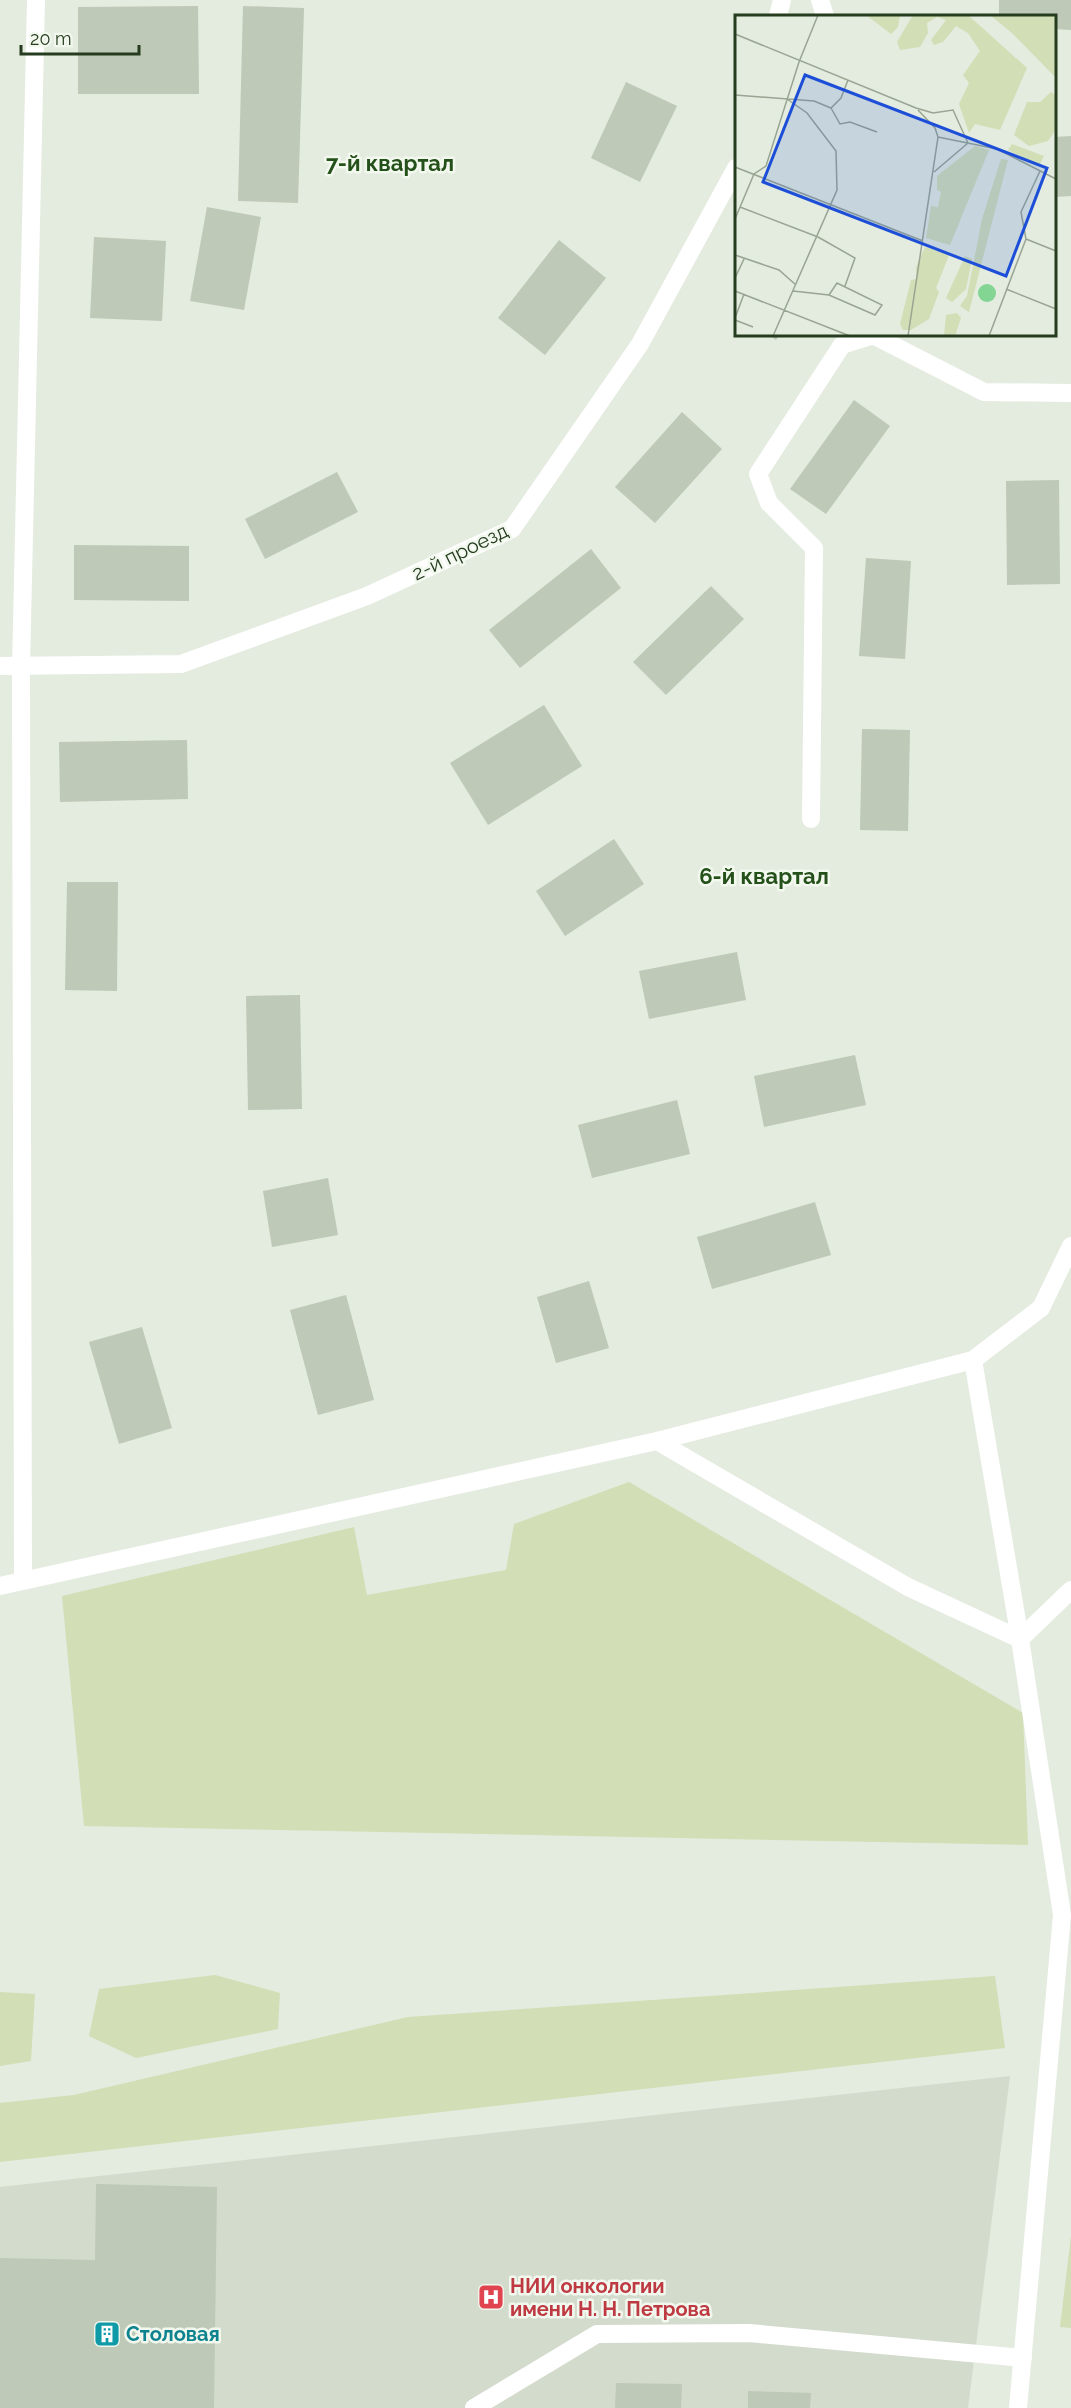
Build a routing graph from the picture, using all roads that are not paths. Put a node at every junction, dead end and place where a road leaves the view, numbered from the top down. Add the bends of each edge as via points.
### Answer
1 (36, 0) edge
2 (782, 0) edge
3 (820, 0) edge
4 (778, 15) edge
5 (825, 15) edge
6 (735, 170) edge
7 (868, 336) edge
8 (873, 336) edge
9 (1071, 393) edge
10 (0, 666) edge
11 (21, 668) junction
12 (811, 819) dead end
13 (1071, 1246) edge
14 (973, 1360) junction
15 (657, 1441) junction
16 (23, 1581) junction
17 (0, 1586) edge
18 (1071, 1590) edge
19 (1020, 1639) junction
20 (1023, 2358) junction
21 (474, 2408) edge
22 (1018, 2408) edge

1 - 11 street
2 - 4 street
3 - 5 street
6 - 11 street, 2-й проезд via 640,344 512,529 368,596 181,664
7 - 12 street via 842,345 758,474 769,503 814,548
8 - 9 street via 984,392
10 - 11 street, 2-й проезд
11 - 16 street
13 - 14 street via 1041,1308
14 - 15 street
14 - 19 street
15 - 16 street
15 - 19 street via 908,1587
16 - 17 street
18 - 19 street
19 - 20 street via 1062,1915
20 - 21 street via 749,2333 597,2334
20 - 22 street

